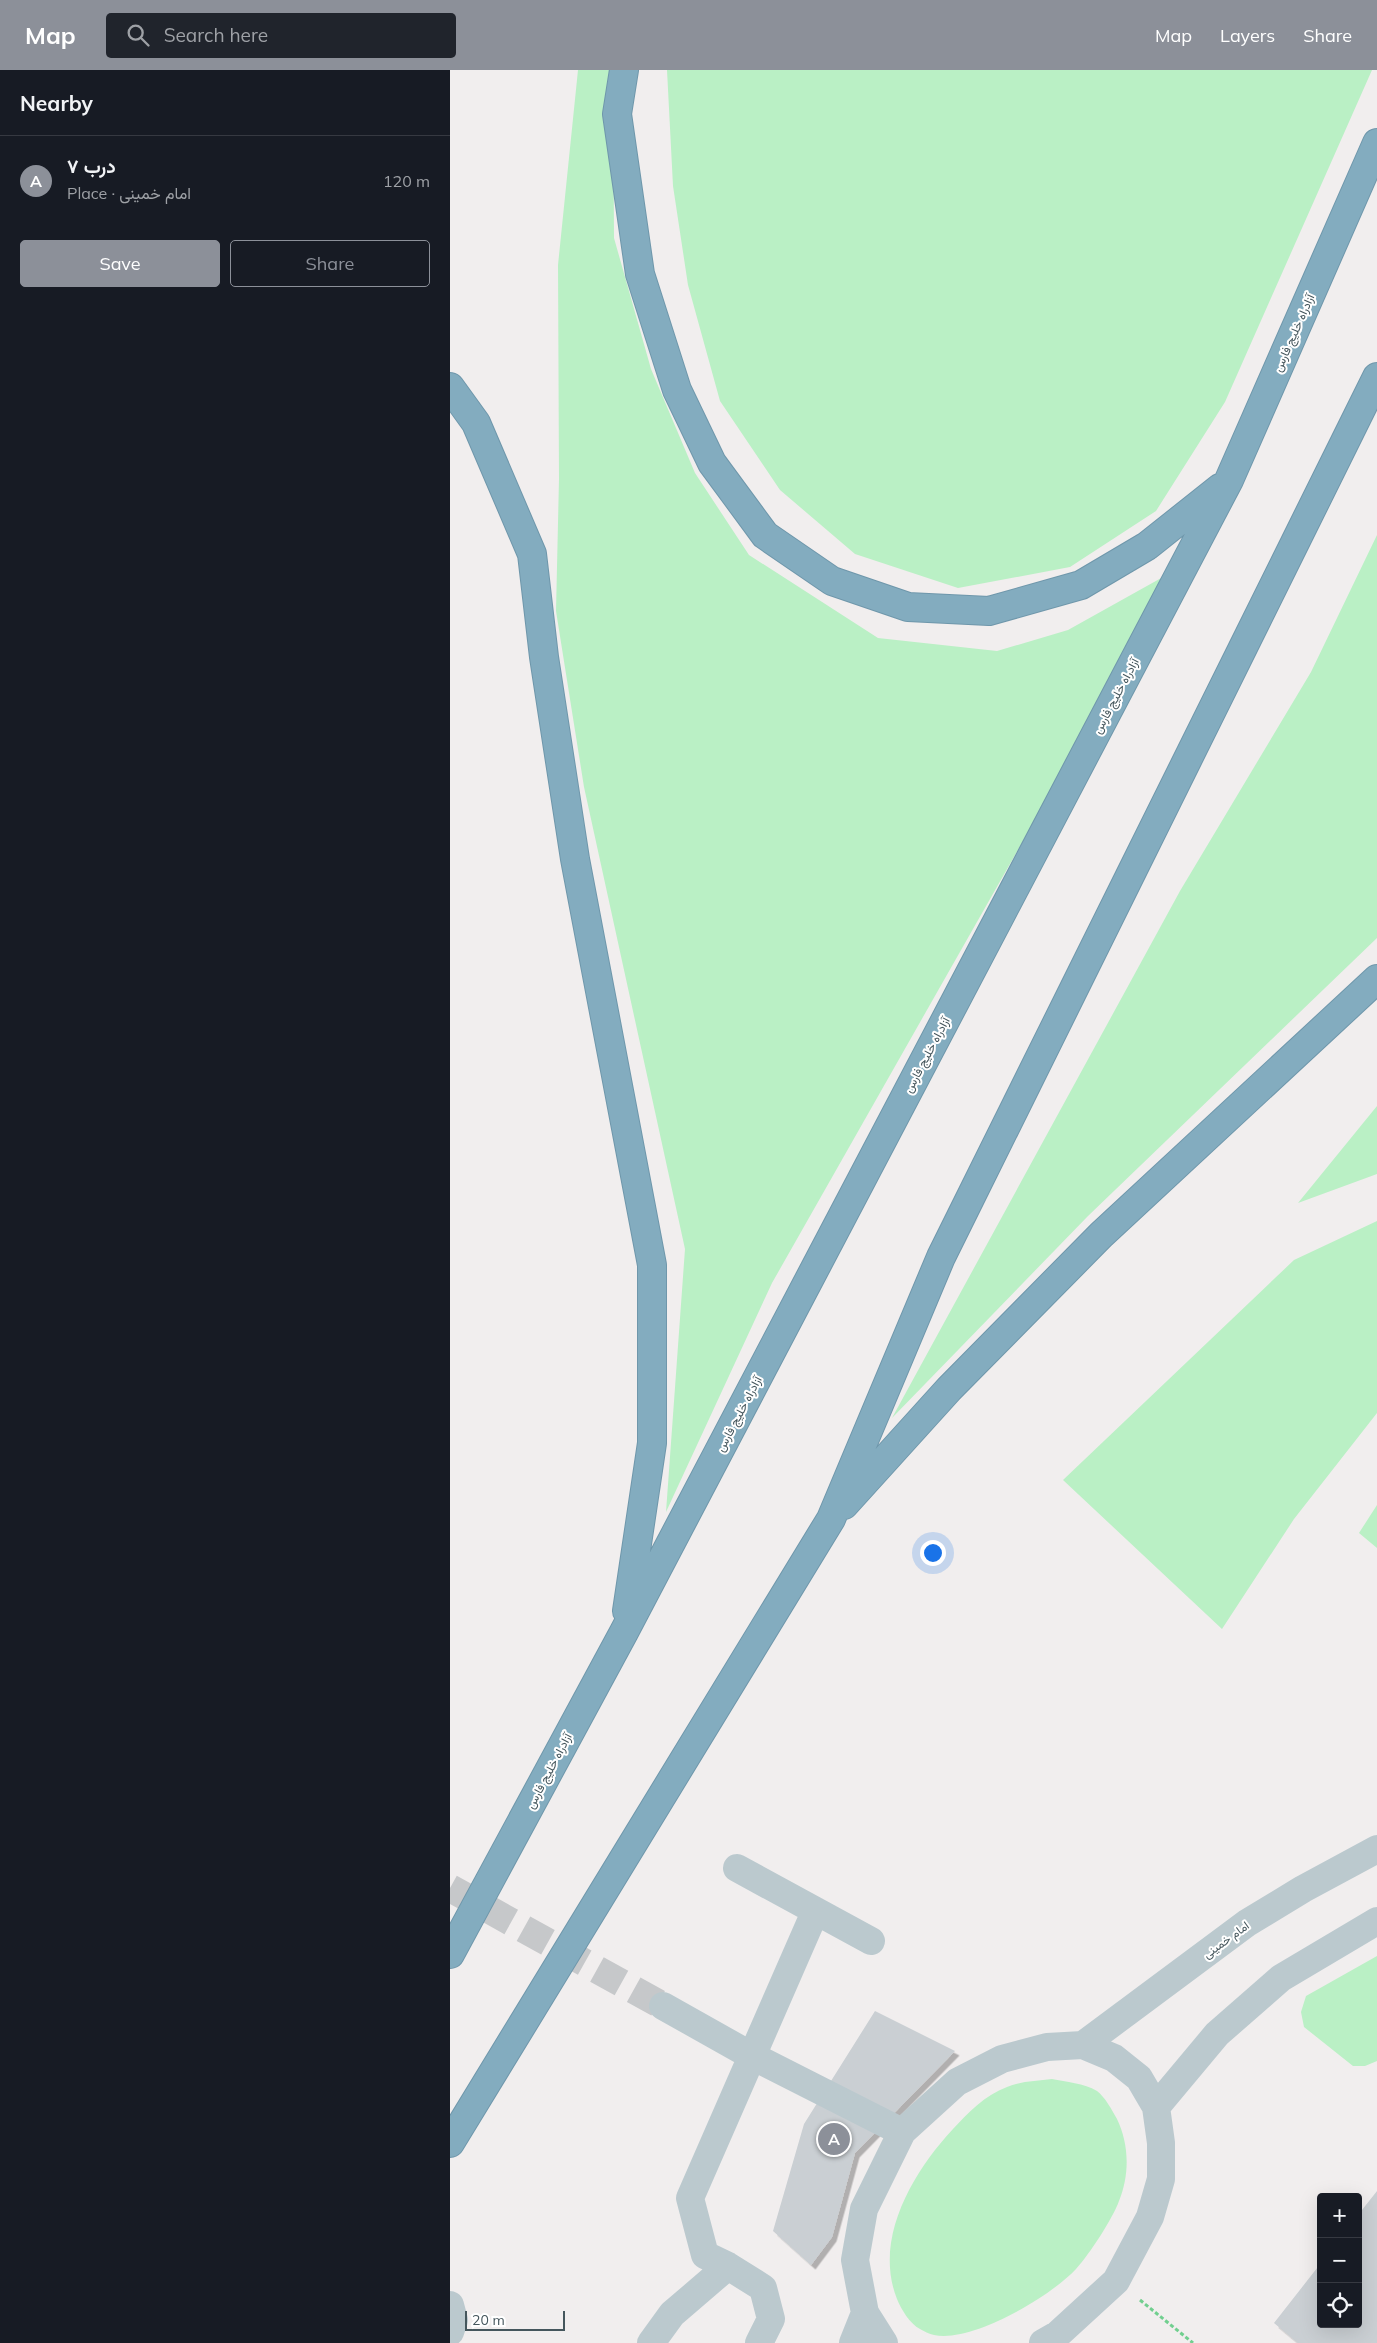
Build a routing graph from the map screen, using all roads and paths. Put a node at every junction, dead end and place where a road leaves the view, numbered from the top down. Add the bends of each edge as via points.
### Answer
1 (624, 70) edge
2 (1377, 143) edge
3 (1377, 377) edge
4 (450, 387) edge
5 (1229, 480) junction
6 (1377, 979) edge
7 (831, 1519) junction
8 (624, 1632) junction
9 (1377, 1849) edge
10 (737, 1868) dead end
11 (816, 1912) junction
12 (1377, 1921) edge
13 (871, 1941) dead end
14 (450, 1954) edge
15 (663, 2006) tunnel mouth
16 (1084, 2045) junction
17 (752, 2056) junction
18 (1156, 2107) junction
19 (902, 2132) junction
20 (450, 2143) edge
21 (728, 2266) junction
22 (1116, 2281) junction
23 (450, 2305) edge
24 (864, 2314) junction
25 (450, 2332) edge
26 (652, 2343) edge
27 (759, 2343) edge
28 (853, 2343) edge
29 (884, 2343) edge
30 (1043, 2343) edge
31 (1193, 2343) edge

1 - 5 highway via 617,114 640,274 677,390 712,462 765,535 832,581 908,607 988,611 1081,585 1147,546
2 - 5 highway, آزادراه خلیج فارس
3 - 7 highway via 941,1257
4 - 8 highway via 476,422 532,554 575,859 652,1265 652,1443
5 - 8 highway, آزادراه خلیج فارس
6 - 7 highway via 1101,1235 950,1389
7 - 20 highway
8 - 14 highway, آزادراه خلیج فارس
9 - 16 street, امام خمینی via 1248,1923
10 - 11 street
11 - 13 street
11 - 17 street
12 - 18 street via 1281,1978 1216,2034
15 - 17 street
16 - 18 street via 1114,2058 1139,2078
16 - 19 street via 1047,2047 1002,2059 957,2082
17 - 19 street
17 - 21 street via 690,2198 705,2255
18 - 22 street via 1161,2143 1161,2180 1150,2217
19 - 24 street via 864,2209 855,2260
21 - 26 street via 672,2314
21 - 27 street via 763,2288 770,2319
22 - 30 street via 1057,2335
22 - 31 path
23 - 25 street via 454,2320
24 - 28 street
24 - 29 street

